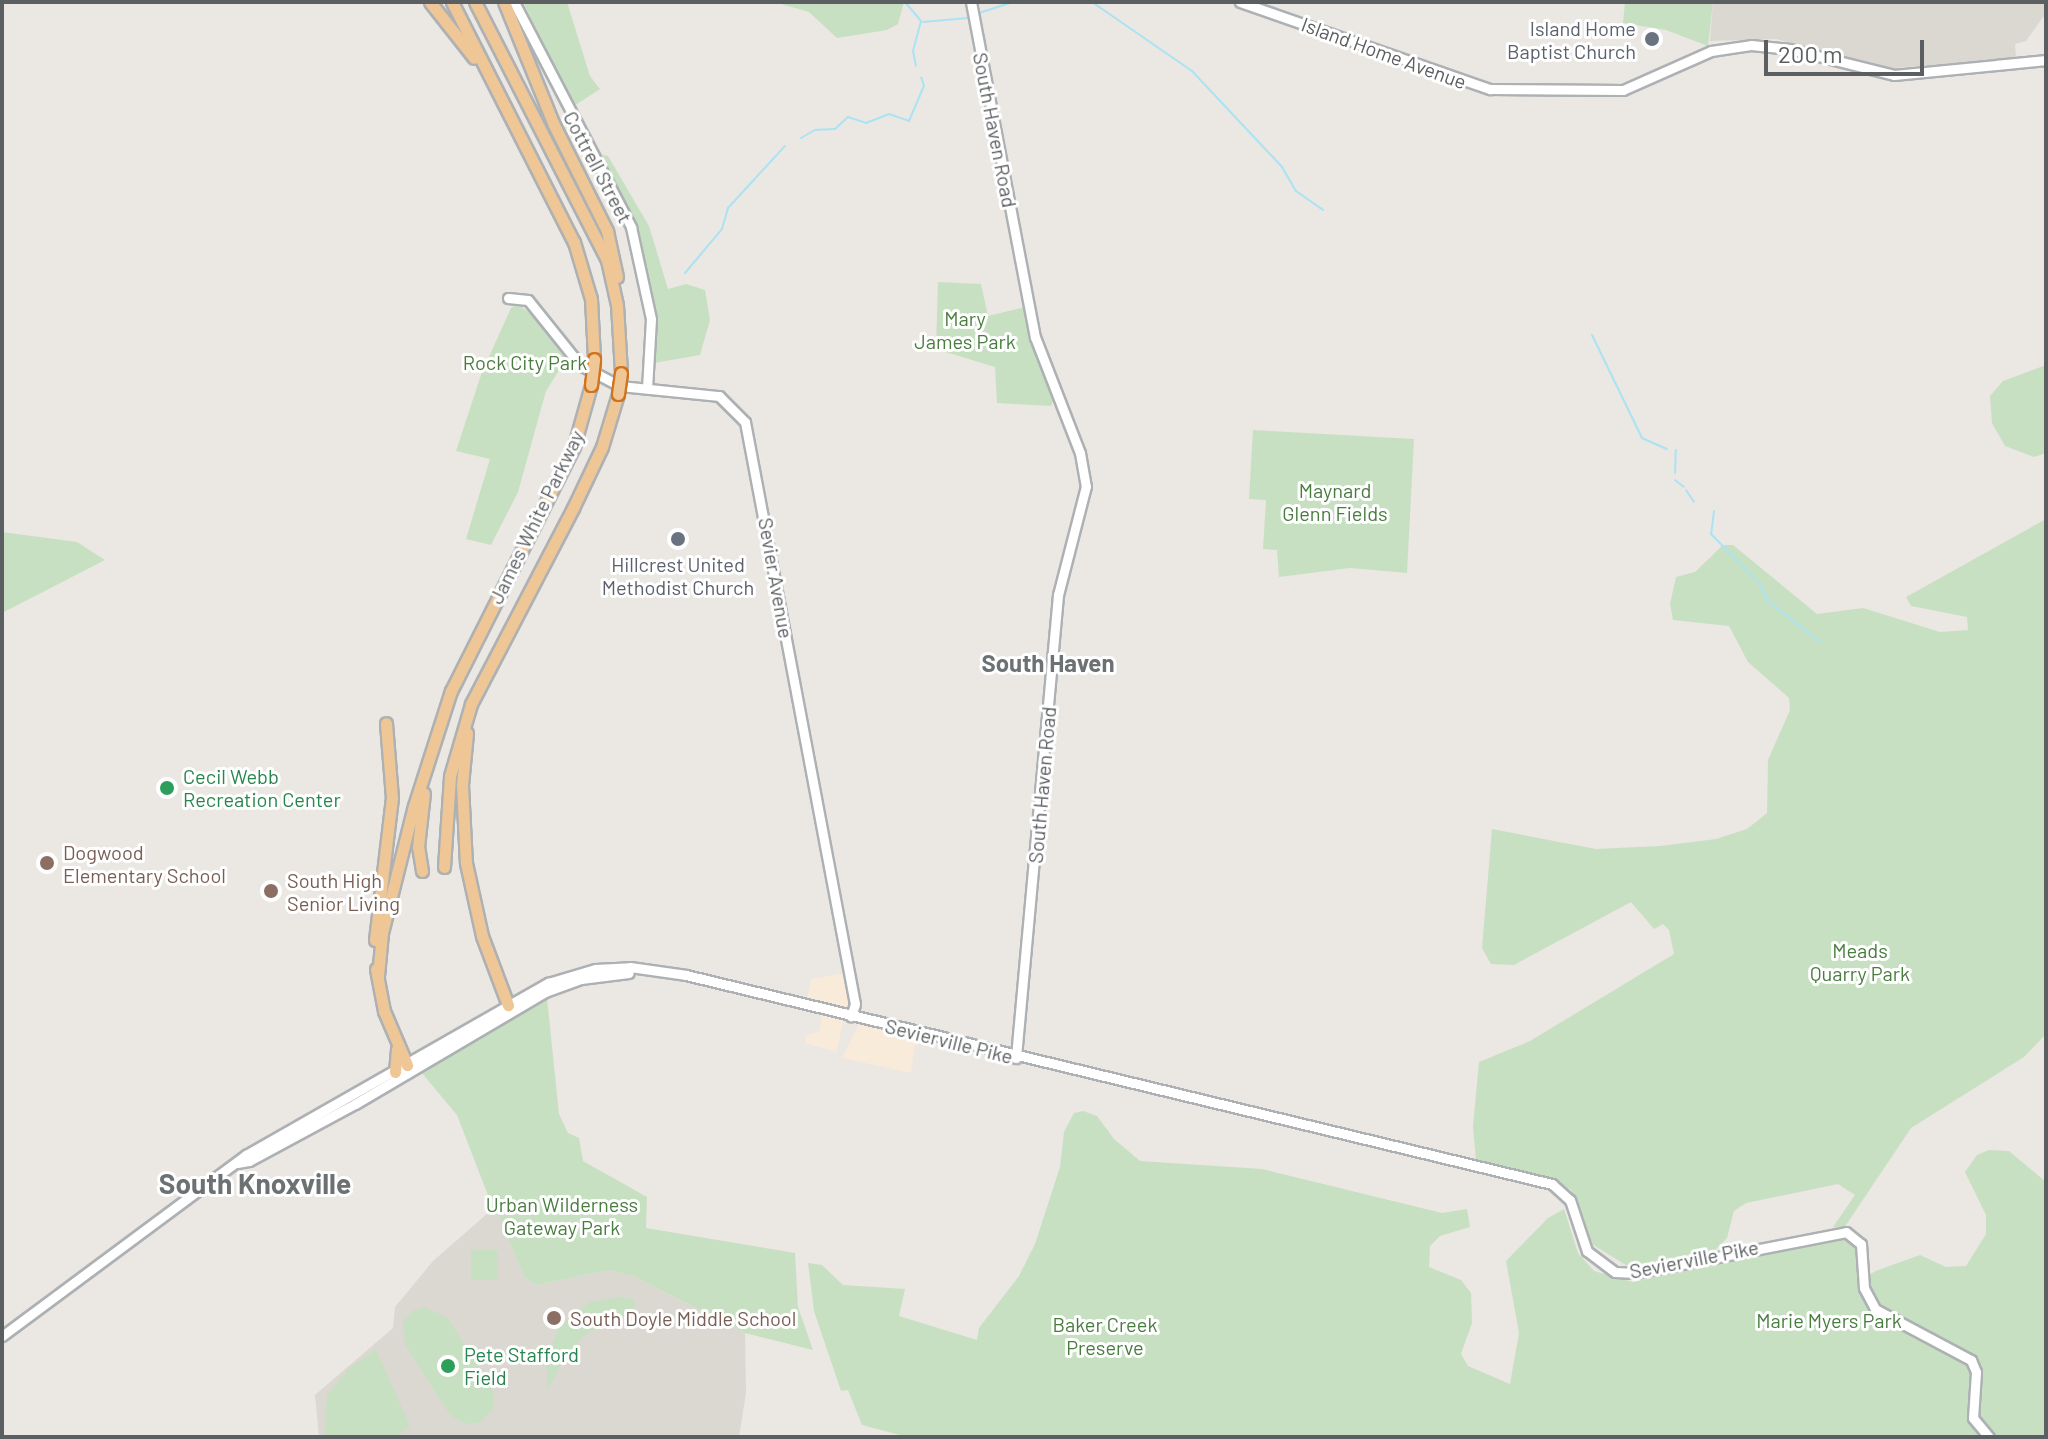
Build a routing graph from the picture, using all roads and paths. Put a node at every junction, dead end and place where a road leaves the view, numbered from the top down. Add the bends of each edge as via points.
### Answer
1 (430, 2) edge
2 (452, 2) edge
3 (475, 2) edge
4 (504, 2) edge
5 (514, 2) edge
6 (971, 2) edge
7 (1240, 2) edge
8 (2046, 60) edge
9 (497, 90) junction
10 (508, 298) dead end
11 (621, 338) junction
12 (647, 388) junction
13 (485, 676) junction
14 (441, 719) junction
15 (386, 723) dead end
16 (444, 867) dead end
17 (422, 871) dead end
18 (378, 976) junction
19 (706, 982) junction
20 (853, 996) junction
21 (509, 1008) junction
22 (851, 1016) junction
23 (878, 1022) junction
24 (395, 1041) junction
25 (439, 1050) junction
26 (1016, 1058) junction
27 (409, 1068) junction
28 (395, 1072) junction
29 (237, 1163) junction
30 (2, 1336) edge
31 (1989, 1437) edge

1 - 9 highway
2 - 9 highway, James White Parkway
3 - 11 highway, James White Parkway via 591,222 607,260
4 - 11 highway via 554,125 607,231 621,299
5 - 12 street, Cottrell Street via 631,227 651,319
6 - 26 street, South Haven Road via 1035,337 1080,453 1086,486 1058,595
7 - 8 street, Island Home Avenue via 1490,89 1623,90 1711,51 1751,45 1790,49 1894,75
9 - 14 highway, James White Parkway, bridge via 582,263 593,313 594,359 574,446 473,643
10 - 12 street, Sevier Avenue via 528,300 580,365 620,386
11 - 13 highway, James White Parkway, bridge via 618,394 597,459
12 - 20 street, Sevier Avenue via 713,394 731,403 745,422
13 - 16 highway via 451,768
13 - 21 highway via 463,759 464,843 482,936
14 - 17 highway via 420,818
14 - 18 highway via 385,921
15 - 18 highway via 392,798 376,916
18 - 24 highway
19 - 21 street, Sevierville Pike via 631,973 581,979
19 - 21 street, Sevierville Pike via 644,967 595,969 548,983
19 - 22 street, Sevierville Pike
20 - 22 street, Sevier Avenue
20 - 23 street
21 - 25 street, Sevierville Pike
21 - 25 street, Sevierville Pike
22 - 23 street, Sevierville Pike
23 - 26 street, Sevierville Pike
24 - 27 highway
24 - 28 highway
25 - 27 street, Sevierville Pike
26 - 31 street, Sevierville Pike via 1552,1184 1570,1200 1587,1251 1615,1272 1636,1273 1826,1234 1850,1234 1861,1244 1864,1288 1875,1309 1974,1364 1972,1414
27 - 28 street, Sevierville Pike
27 - 29 street, Sevierville Pike via 249,1161
28 - 29 street, Sevierville Pike
29 - 30 street

